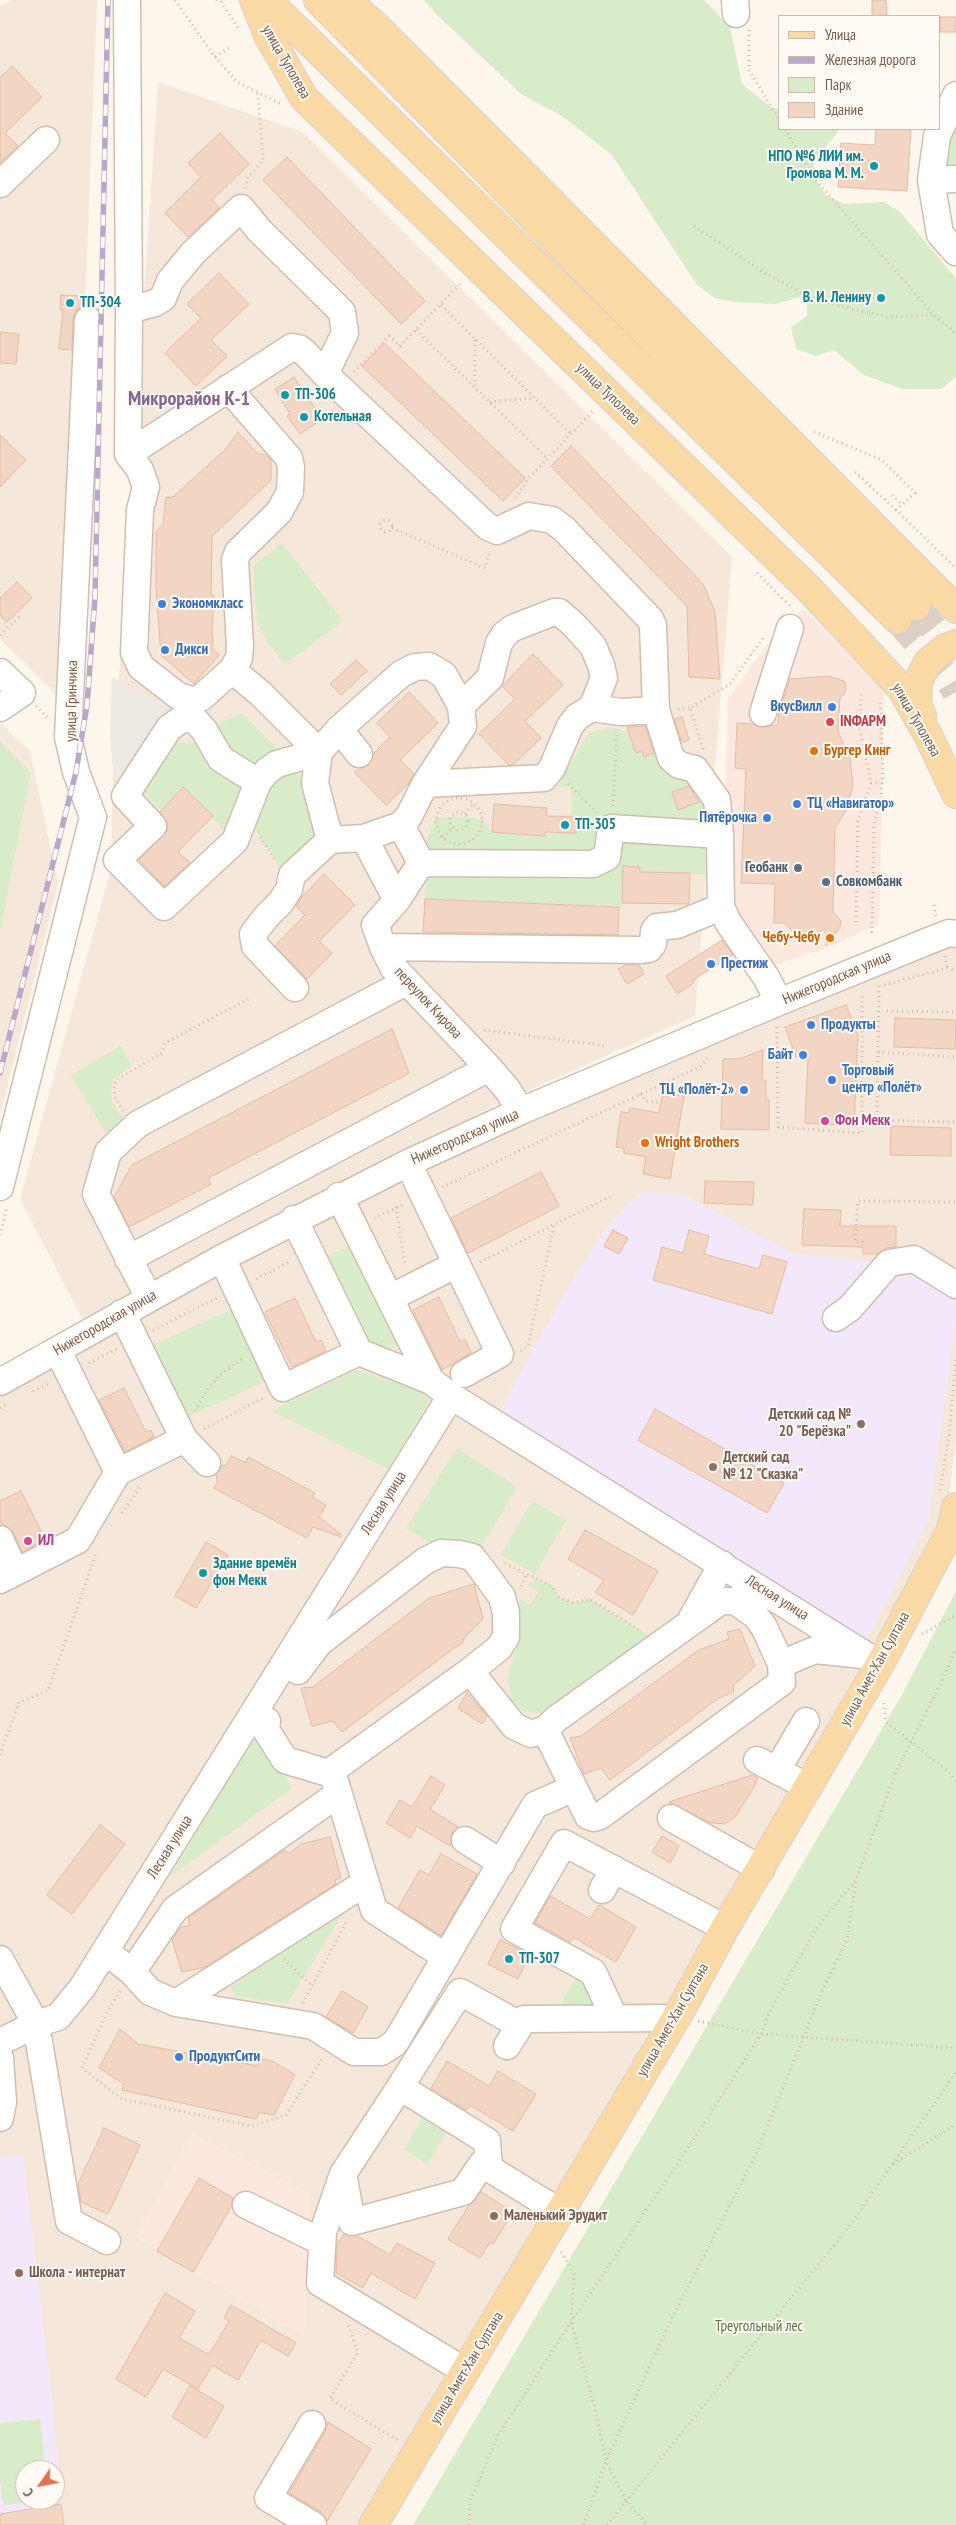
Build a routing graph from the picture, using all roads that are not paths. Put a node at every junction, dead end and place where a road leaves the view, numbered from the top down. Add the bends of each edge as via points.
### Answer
1 (127, 0) edge
2 (254, 0) edge
3 (267, 0) edge
4 (318, 0) edge
5 (346, 0) edge
6 (956, 95) edge
7 (941, 127) edge
8 (940, 130) edge
9 (46, 140) dead end
10 (944, 180) edge
11 (0, 184) edge
12 (956, 252) edge
13 (129, 310) junction
14 (88, 320) dead end
15 (332, 380) junction
16 (228, 388) junction
17 (128, 454) junction
18 (956, 609) edge
19 (790, 617) dead end
20 (956, 644) edge
21 (232, 670) junction
22 (0, 672) edge
23 (461, 706) junction
24 (0, 708) edge
25 (592, 708) junction
26 (656, 710) junction
27 (763, 713) dead end
28 (339, 729) junction
29 (928, 735) junction
30 (319, 752) junction
31 (359, 754) dead end
32 (258, 782) junction
33 (425, 784) junction
34 (956, 794) edge
35 (401, 825) junction
36 (720, 835) junction
37 (364, 838) junction
38 (330, 840) junction
39 (421, 863) junction
40 (397, 900) junction
41 (721, 907) junction
42 (954, 930) edge
43 (383, 947) junction
44 (406, 982) junction
45 (295, 988) dead end
46 (781, 1018) junction
47 (489, 1068) junction
48 (521, 1111) junction
49 (408, 1163) junction
50 (0, 1187) edge
51 (339, 1196) junction
52 (294, 1220) junction
53 (222, 1258) junction
54 (128, 1259) junction
55 (459, 1268) junction
56 (956, 1285) edge
57 (149, 1298) junction
58 (390, 1298) junction
59 (122, 1313) junction
60 (836, 1318) dead end
61 (359, 1352) junction
62 (64, 1362) junction
63 (464, 1374) dead end
64 (441, 1388) junction
65 (4, 1393) edge
66 (184, 1439) junction
67 (207, 1463) dead end
68 (118, 1472) junction
69 (956, 1507) edge
70 (0, 1539) edge
71 (722, 1564) junction
72 (7, 1576) edge
73 (689, 1623) junction
74 (874, 1660) junction
75 (781, 1664) junction
76 (470, 1671) junction
77 (260, 1717) junction
78 (806, 1722) dead end
79 (546, 1728) junction
80 (335, 1782) junction
81 (808, 1787) junction
82 (574, 1788) junction
83 (671, 1818) dead end
84 (465, 1840) dead end
85 (502, 1863) junction
86 (760, 1868) junction
87 (358, 1887) junction
88 (725, 1928) junction
89 (105, 1951) junction
90 (446, 1957) junction
91 (0, 1960) edge
92 (132, 1972) junction
93 (176, 2003) junction
94 (677, 2016) junction
95 (614, 2018) junction
96 (36, 2024) junction
97 (0, 2042) edge
98 (0, 2058) edge
99 (400, 2087) junction
100 (0, 2118) edge
101 (489, 2168) junction
102 (343, 2174) junction
103 (246, 2205) dead end
104 (554, 2221) junction
105 (107, 2241) dead end
106 (322, 2242) junction
107 (465, 2371) junction
108 (312, 2424) dead end
109 (313, 2525) edge
110 (373, 2525) edge

1 - 13 street
2 - 29 main road, улица Туполева via 268,35 304,98 808,589 901,688
3 - 4 main road, улица Туполева via 906,612
5 - 18 main road via 376,26
6 - 7 street
8 - 10 street via 937,136
9 - 11 street
10 - 12 street via 940,234
13 - 15 street via 163,298 170,281 193,254 240,208 342,312 345,333
13 - 17 street
14 - 50 street, улица Гринчика via 68,737 76,772 93,816
15 - 16 street via 304,353 292,347
15 - 26 street via 488,527 497,531 530,516 552,520 564,529 650,619 654,635
16 - 17 street
16 - 21 street via 285,453 291,467 288,500 238,552 235,560 240,646 239,658
17 - 21 street via 140,470 146,487 140,510 134,652 141,667 177,695 193,701
19 - 27 street
20 - 29 main road via 945,648 928,662 918,682 917,702
21 - 30 street
22 - 24 street via 22,693
23 - 25 street via 500,677 499,643 505,634 559,612 593,646 601,665 604,678
23 - 28 street via 444,675 420,666 400,674
23 - 33 street via 463,726
25 - 26 street via 636,713
25 - 33 street via 577,717 570,726 552,768 544,778
26 - 36 street via 671,758 679,765 695,769 717,800
28 - 30 street
28 - 31 street
29 - 34 main road, улица Туполева
30 - 32 street via 278,764 267,770
30 - 38 street via 315,782
32 - 32 street via 221,759 194,719 182,719 169,728 125,796 153,826 117,860 164,907 235,841
33 - 35 street
35 - 37 street
35 - 39 street
36 - 39 street via 611,828 607,857 594,864
36 - 41 street
37 - 38 street
37 - 40 street
38 - 45 street via 292,876 287,909 266,917 253,934 255,946
39 - 40 street, переулок Кирова
40 - 43 street, переулок Кирова via 376,925
41 - 43 street via 677,925 657,927 653,944 642,950
41 - 46 street via 766,977
42 - 46 street, Нижегородская улица
43 - 44 street, переулок Кирова via 393,967
44 - 47 street, переулок Кирова
44 - 54 street via 138,1124 108,1152 96,1194
46 - 48 street, Нижегородская улица
47 - 48 street, переулок Кирова
47 - 54 street
48 - 49 street, Нижегородская улица
49 - 51 street, Нижегородская улица
49 - 55 street
51 - 52 street, Нижегородская улица
51 - 58 street
52 - 53 street, Нижегородская улица
52 - 61 street
53 - 57 street, Нижегородская улица
53 - 61 street via 283,1388
54 - 57 street
55 - 58 street
55 - 63 street via 500,1354
56 - 60 street via 914,1260 889,1263 850,1308
57 - 59 street, Нижегородская улица
58 - 64 street
59 - 62 street, Нижегородская улица
59 - 66 street
61 - 64 street
62 - 65 street, Нижегородская улица
62 - 68 street
64 - 71 street, Лесная улица
64 - 77 street, Лесная улица
66 - 67 street
66 - 68 street
68 - 72 street via 78,1540
69 - 74 main road, улица Амет-Хан Султана via 951,1530
70 - 72 street
71 - 73 street
71 - 74 street, Лесная улица
73 - 75 street via 716,1604 735,1601 764,1627
73 - 79 street
74 - 75 street via 815,1650
74 - 81 main road, улица Амет-Хан Султана
75 - 82 street via 782,1682 600,1816 588,1816
76 - 77 street via 499,1648 506,1637 502,1597 472,1557 441,1552 326,1637 312,1650
76 - 79 street via 514,1726 531,1734
76 - 80 street
77 - 80 street via 286,1760 325,1772
77 - 89 street, Лесная улица
78 - 81 street via 767,1765
79 - 82 street
80 - 87 street
80 - 92 street via 175,1908
81 - 86 main road, улица Амет-Хан Султана
82 - 85 street via 535,1805
83 - 86 street
84 - 85 street
85 - 90 street
86 - 88 main road, улица Амет-Хан Султана
87 - 90 street via 374,1910
87 - 93 street
88 - 94 main road, улица Амет-Хан Султана
88 - 95 street via 608,1879 564,1843 514,1929 593,1972
89 - 92 street
89 - 96 street, Лесная улица via 82,1988 58,2017
90 - 93 street via 395,2043 381,2052 354,2052 313,2026
91 - 96 street
92 - 93 street via 150,1992
94 - 95 street
94 - 104 main road, улица Амет-Хан Султана
95 - 99 street via 524,2019 514,2036 460,1992
96 - 97 street, Лесная улица
96 - 105 street via 69,2221
98 - 100 street via 3,2102
99 - 101 street via 487,2141
99 - 102 street
101 - 102 street via 482,2164 463,2192 352,2222
101 - 104 street
102 - 106 street
103 - 106 street
104 - 107 main road, улица Амет-Хан Султана
106 - 107 street via 320,2283
107 - 110 main road, улица Амет-Хан Султана
108 - 109 street via 268,2498

